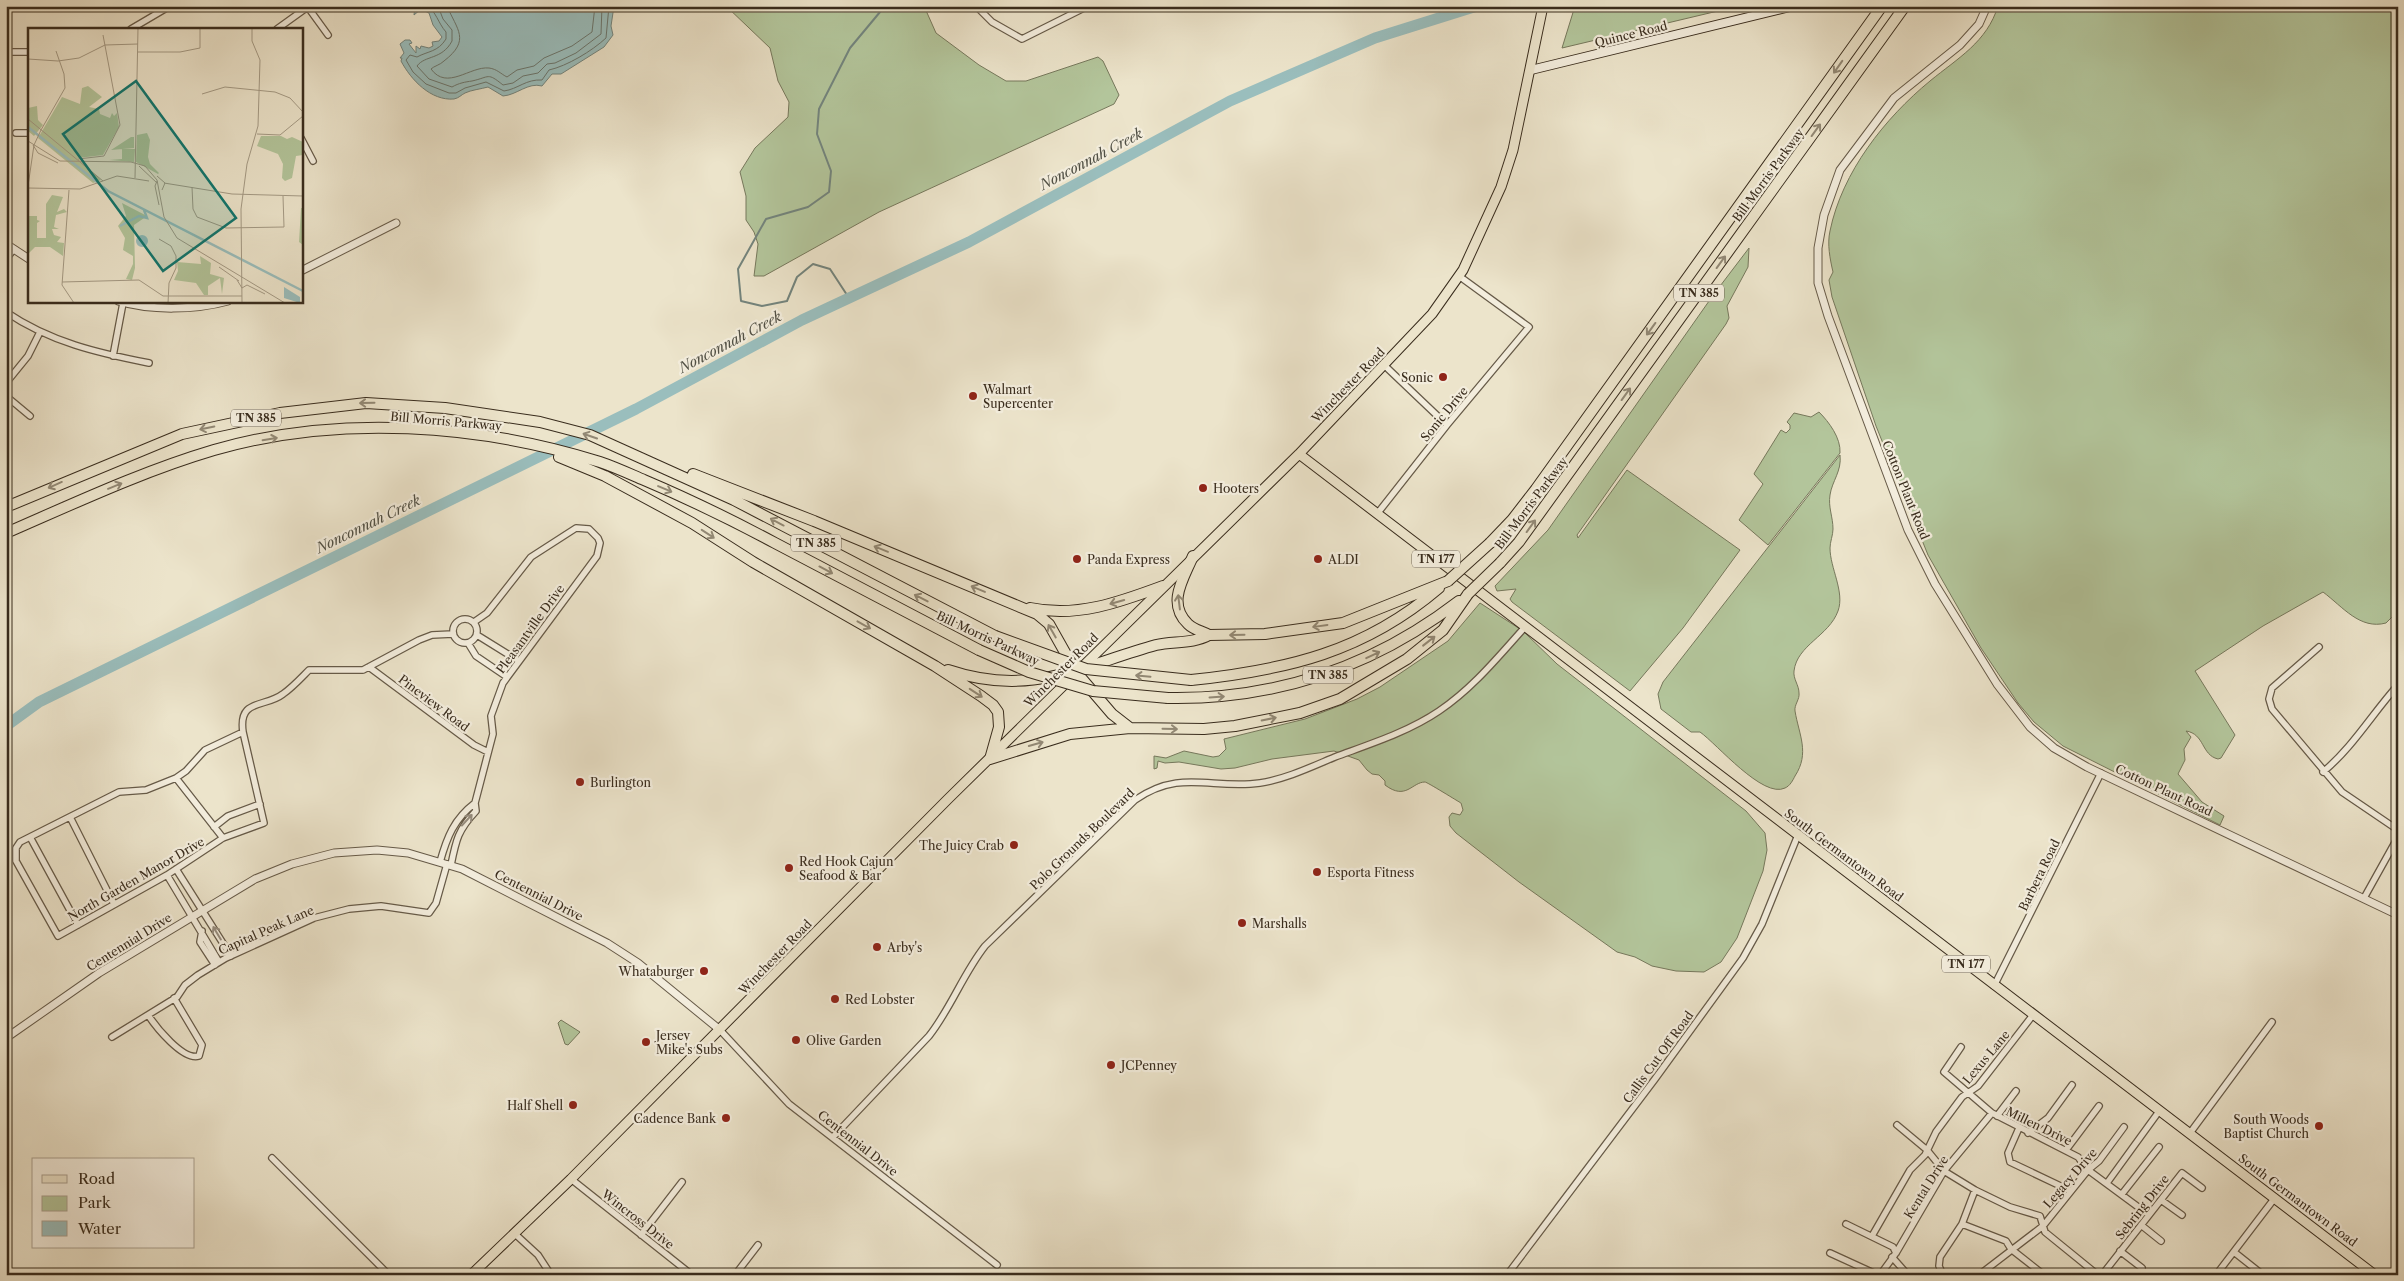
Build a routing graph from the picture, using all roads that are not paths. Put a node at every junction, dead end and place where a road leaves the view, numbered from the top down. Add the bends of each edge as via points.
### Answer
1 (170, 6) edge
2 (308, 6) edge
3 (976, 6) edge
4 (1088, 6) edge
5 (1543, 6) edge
6 (1794, 6) edge
7 (1882, 6) edge
8 (1905, 6) edge
9 (1987, 6) edge
10 (133, 28) edge
11 (278, 28) edge
12 (328, 35) dead end
13 (6, 52) edge
14 (28, 52) edge
15 (1531, 70) junction
16 (16, 133) dead end
17 (28, 133) edge
18 (302, 140) edge
19 (313, 161) dead end
20 (396, 223) dead end
21 (6, 244) edge
22 (14, 249) junction
23 (28, 258) edge
24 (6, 260) edge
25 (302, 270) edge
26 (1459, 276) junction
27 (121, 302) edge
28 (222, 302) edge
29 (6, 312) edge
30 (40, 332) junction
31 (112, 356) junction
32 (149, 363) dead end
33 (1384, 365) junction
34 (6, 384) edge
35 (6, 396) edge
36 (30, 416) dead end
37 (1447, 425) junction
38 (521, 441) junction
39 (636, 454) junction
40 (1299, 454) junction
41 (6, 507) edge
42 (1377, 514) junction
43 (6, 534) edge
44 (1193, 556) junction
45 (1448, 581) junction
46 (1163, 586) junction
47 (1468, 594) junction
48 (1014, 604) junction
49 (474, 622) junction
50 (1525, 627) junction
51 (453, 634) junction
52 (477, 635) junction
53 (1209, 635) junction
54 (468, 643) junction
55 (2319, 647) dead end
56 (519, 661) junction
57 (935, 666) junction
58 (369, 667) junction
59 (1076, 672) junction
60 (507, 677) junction
61 (2398, 685) edge
62 (1130, 728) junction
63 (243, 732) junction
64 (488, 752) junction
65 (990, 759) junction
66 (2323, 772) junction
67 (2101, 773) junction
68 (176, 778) junction
69 (475, 803) junction
70 (260, 804) junction
71 (70, 816) junction
72 (214, 827) junction
73 (2398, 830) edge
74 (1798, 835) junction
75 (30, 837) junction
76 (2398, 837) edge
77 (223, 838) junction
78 (440, 862) junction
79 (449, 864) junction
80 (176, 869) junction
81 (167, 875) junction
82 (2364, 898) junction
83 (114, 904) junction
84 (203, 910) junction
85 (193, 915) junction
86 (2398, 915) edge
87 (78, 925) junction
88 (231, 956) junction
89 (217, 963) junction
90 (1994, 986) junction
91 (174, 998) junction
92 (148, 1015) junction
93 (2033, 1015) junction
94 (2272, 1022) dead end
95 (720, 1030) junction
96 (112, 1037) dead end
97 (6, 1038) edge
98 (1961, 1048) dead end
99 (2072, 1085) dead end
100 (2016, 1091) dead end
101 (1970, 1093) junction
102 (2099, 1106) dead end
103 (2160, 1110) junction
104 (1994, 1115) junction
105 (1897, 1125) dead end
106 (2019, 1128) junction
107 (2124, 1128) dead end
108 (2028, 1133) junction
109 (2190, 1133) junction
110 (833, 1137) junction
111 (2158, 1147) dead end
112 (1927, 1150) junction
113 (2066, 1150) junction
114 (272, 1158) dead end
115 (2088, 1170) junction
116 (1944, 1171) junction
117 (571, 1179) junction
118 (682, 1182) dead end
119 (2107, 1183) junction
120 (2202, 1188) dead end
121 (1975, 1190) junction
122 (2071, 1191) junction
123 (2122, 1194) junction
124 (2274, 1199) junction
125 (2161, 1200) junction
126 (2149, 1215) junction
127 (2182, 1215) dead end
128 (1846, 1224) dead end
129 (1962, 1224) junction
130 (2141, 1225) junction
131 (2043, 1226) junction
132 (514, 1233) junction
133 (641, 1235) junction
134 (1872, 1236) junction
135 (2161, 1241) dead end
136 (758, 1245) dead end
137 (2011, 1249) junction
138 (2120, 1251) junction
139 (2234, 1252) junction
140 (1830, 1253) dead end
141 (1894, 1255) junction
142 (997, 1265) dead end
143 (2142, 1268) dead end
144 (1984, 1270) junction
145 (389, 1275) edge
146 (471, 1275) edge
147 (551, 1275) edge
148 (692, 1275) edge
149 (735, 1275) edge
150 (1508, 1275) edge
151 (1879, 1275) edge
152 (1908, 1275) edge
153 (1943, 1275) edge
154 (1979, 1275) edge
155 (1990, 1275) edge
156 (2044, 1275) edge
157 (2098, 1275) edge
158 (2102, 1275) edge
159 (2216, 1275) edge
160 (2263, 1275) edge
161 (2375, 1275) edge

1 - 10 street
2 - 11 street
2 - 12 street
3 - 4 street via 992,22 1022,39
5 - 15 main road, Winchester Road
6 - 15 main road, Quince Road
7 -> 45 highway, Bill Morris Parkway / TN 385, bridge via 1512,520
47 -> 8 highway, Bill Morris Parkway / TN 385, bridge via 1500,564 1525,534
9 - 67 street, Cotton Plant Road via 1979,24 1960,45 1894,98 1840,170 1824,215 1818,248 1818,283 1908,530 1935,584 1997,684 2030,728 2054,748
13 - 14 street
15 - 26 main road, Winchester Road via 1501,187
16 - 17 street
18 - 19 street
20 - 25 street
21 - 22 street
22 - 23 street
22 - 24 street
26 - 33 main road, Winchester Road via 1432,314
26 - 37 street, Sonic Drive via 1529,328
27 - 28 street via 193,307
27 - 31 street
29 - 30 street
30 - 31 street
30 - 34 street via 28,356
31 - 32 street
33 - 37 street
33 - 40 main road, Winchester Road
35 - 36 street
37 - 42 street, Sonic Drive
43 -> 38 highway, Bill Morris Parkway / TN 385 via 158,469 216,450 264,440 327,431 382,428 476,434
38 -> 47 highway, Bill Morris Parkway / TN 385, bridge via 602,462 705,506 979,650 1028,672 1092,691 1195,699 1250,694 1320,678 1395,645
38 -> 57 highway via 605,476 692,523 753,562
39 -> 41 highway, Bill Morris Parkway / TN 385 via 590,435 520,419 445,408 366,402 280,413 182,434
45 -> 39 highway, Bill Morris Parkway / TN 385, bridge via 1395,622 1351,644 1312,659 1258,673 1191,680 1086,669 995,636 756,511
48 -> 39 highway via 742,492
40 - 42 main road, South Germantown Road / TN 177
40 - 44 main road, Winchester Road
42 - 50 main road, South Germantown Road / TN 177
44 - 46 main road, Winchester Road
53 -> 44 highway via 1188,624 1176,601
45 -> 53 highway via 1343,623 1264,634
46 -> 48 highway via 1117,603 1088,609 1042,611
46 - 59 main road, Winchester Road
62 -> 47 highway via 1183,730 1236,726 1300,713 1340,699 1407,659 1443,630
59 -> 48 highway via 1049,624 1037,614
49 - 51 street via 462,619 454,626
49 - 52 street
49 - 56 street, Pleasantville Drive via 487,613 531,558 576,528 589,529 594,533 600,543 597,556
50 - 74 main road, South Germantown Road / TN 177
50 - 110 street, Polo Grounds Boulevard via 1499,658 1438,712 1387,738 1269,781 1242,784 1178,782 1159,787 1135,800 985,946 933,1031
51 - 54 street via 460,642
51 - 58 street via 432,635 419,640
52 - 54 street
52 - 56 street
53 - 59 highway via 1202,639 1158,645
54 - 60 street via 476,656
55 - 66 street via 2275,685 2269,699 2275,714
56 - 60 street, Pleasantville Drive
57 - 59 highway via 963,675 999,680 1049,679
57 -> 65 highway via 993,704 998,712 999,727
58 - 63 street via 364,670 309,670 282,695 250,707 243,718
58 - 64 street, Pineview Road
59 - 62 highway via 1112,714
59 - 65 main road, Winchester Road
60 - 64 street, Pleasantville Drive via 492,716 493,734
61 - 66 street via 2350,747
65 -> 62 highway via 1070,734
63 - 68 street via 209,747
63 - 70 street
64 - 69 street, Pleasantville Drive
65 - 95 main road, Winchester Road
66 - 73 street via 2351,799
67 - 82 street, Cotton Plant Road
67 - 90 street, Barbera Road
68 - 71 street via 146,790 120,792
68 - 72 street
69 - 78 street via 456,820
79 -> 69 street, Pleasantville Drive via 460,828 476,811
70 - 72 street via 228,816
70 - 77 street, North Garden Manor Drive via 264,823
71 - 75 street
71 - 83 street
72 - 77 street
74 - 90 main road, South Germantown Road / TN 177
74 - 150 street, Callis Cut Off Road via 1762,924 1743,958
75 - 87 street
75 - 87 street, North Garden Manor Drive via 16,848 16,861 58,936
76 - 82 street
77 - 80 street, North Garden Manor Drive
78 - 79 street, Centennial Drive
78 - 84 street, Centennial Drive via 408,853 378,850 334,853 292,864 255,879
79 - 88 street, Capital Peak Lane via 436,903 429,913 381,906 334,912
79 - 95 street, Centennial Drive via 607,943 638,963
80 - 81 street, North Garden Manor Drive
80 - 84 street
81 - 83 street, North Garden Manor Drive
81 - 85 street
82 - 86 street, Cotton Plant Road
83 - 87 street, North Garden Manor Drive
84 - 85 street, Centennial Drive
88 -> 84 street
85 - 89 street
85 - 97 street, Centennial Drive via 51,1005
88 - 89 street, Capital Peak Lane
89 - 91 street, Capital Peak Lane via 194,978
90 - 93 main road, South Germantown Road / TN 177
91 - 92 street, Capital Peak Lane
91 - 92 street via 202,1045 199,1056 192,1057 183,1052
92 - 96 street, Capital Peak Lane
93 - 101 street, Lexus Lane
93 - 103 main road, South Germantown Road / TN 177
94 - 109 street
95 - 110 street, Centennial Drive via 789,1104
95 - 117 main road, Winchester Road
98 - 101 street, Millen Drive via 1944,1072
99 - 108 street via 2048,1118
100 - 104 street, Kental Drive
101 - 104 street, Millen Drive
101 - 112 street, Lexus Lane via 1962,1097 1946,1118 1930,1140
102 - 113 street
103 - 109 main road, South Germantown Road / TN 177
103 - 119 street
104 - 106 street, Millen Drive
104 - 116 street, Kental Drive
105 - 112 street
106 - 108 street, Millen Drive
106 - 122 street via 2008,1153 2010,1162
107 - 115 street, Legacy Drive
108 - 113 street, Millen Drive
109 - 124 main road, South Germantown Road / TN 177
110 - 142 street, Centennial Drive
111 - 123 street
112 - 116 street
112 - 134 street, Lexus Lane via 1908,1173
113 - 115 street, Millen Drive via 2081,1160
114 - 145 street
115 - 119 street, Millen Drive
115 - 122 street, Legacy Drive
116 - 121 street
116 - 141 street, Kental Drive
117 - 132 main road, Winchester Road
117 - 133 street, Wincross Drive
118 - 133 street
119 - 123 street, Millen Drive
120 - 125 street, Sebring Drive via 2182,1172
121 - 129 street
121 - 131 street via 2010,1207 2040,1216
122 - 131 street, Legacy Drive
123 - 126 street, Millen Drive
124 - 139 street
124 - 161 main road, South Germantown Road / TN 177
125 - 126 street, Sebring Drive
125 - 127 street
126 - 130 street, Sebring Drive
128 - 134 street
129 - 137 street via 2006,1241
129 - 153 street via 1940,1257
130 - 135 street
130 - 138 street, Sebring Drive
131 - 137 street, Legacy Drive
131 - 157 street via 2045,1232
132 - 146 main road, Winchester Road
132 - 147 street via 538,1255
133 - 148 street, Wincross Drive
134 - 141 street via 1893,1247
136 - 149 street
137 - 144 street, Legacy Drive
137 - 156 street
138 - 143 street
138 - 158 street, Sebring Drive
139 - 159 street
139 - 160 street
140 - 151 street
141 - 151 street, Kental Drive
141 - 152 street
144 - 154 street, Legacy Drive
144 - 155 street

